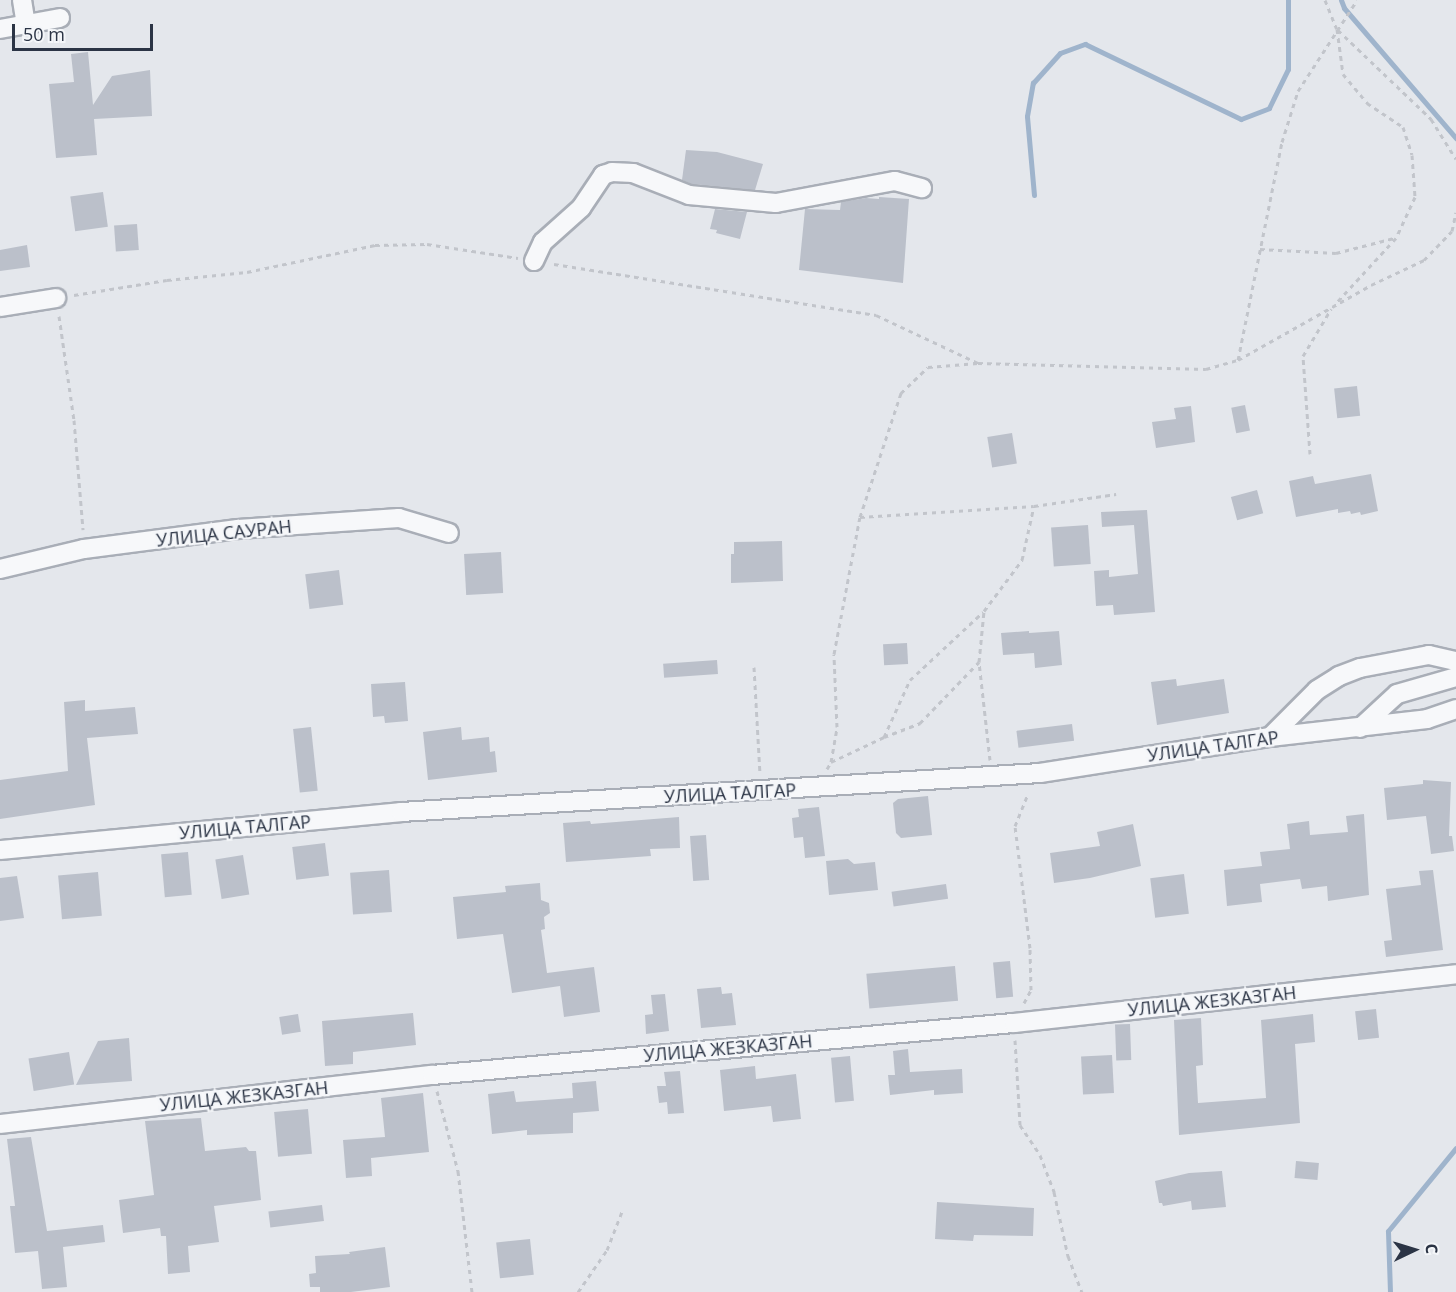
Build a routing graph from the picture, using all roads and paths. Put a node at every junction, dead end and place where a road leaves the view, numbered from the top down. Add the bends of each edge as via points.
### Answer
1 (22, 0) edge
2 (1324, 0) edge
3 (1357, 0) edge
4 (60, 18) dead end
5 (26, 24) junction
6 (0, 29) edge
7 (1337, 29) junction
8 (1456, 159) edge
9 (922, 188) dead end
10 (1456, 212) edge
11 (1396, 238) junction
12 (1260, 249) junction
13 (534, 261) junction
14 (56, 298) junction
15 (1332, 307) junction
16 (0, 308) edge
17 (1238, 360) junction
18 (978, 363) junction
19 (1310, 454) dead end
20 (1116, 494) dead end
21 (1034, 506) junction
22 (860, 516) junction
23 (449, 533) dead end
24 (84, 549) junction
25 (0, 568) edge
26 (984, 611) junction
27 (1456, 661) edge
28 (979, 662) junction
29 (754, 667) dead end
30 (1456, 677) edge
31 (1456, 709) edge
32 (1360, 728) junction
33 (884, 736) junction
34 (1270, 737) junction
35 (831, 762) junction
36 (1040, 773) junction
37 (992, 776) junction
38 (815, 788) junction
39 (761, 792) junction
40 (0, 850) edge
41 (1456, 974) edge
42 (1014, 1023) junction
43 (432, 1075) junction
44 (0, 1124) edge
45 (623, 1209) dead end
46 (472, 1292) edge
47 (578, 1292) edge
48 (1082, 1292) edge

1 - 5 street
2 - 7 path
3 - 7 path
4 - 5 street
5 - 6 street
7 - 8 path via 1431,119
7 - 11 path via 1343,74 1367,103 1403,127 1412,155 1415,197
7 - 12 path via 1298,91 1282,142
9 - 13 street via 895,181 776,203 689,195 633,173 612,172 603,175 581,208 543,242
10 - 15 path via 1452,231 1424,260
11 - 12 path via 1336,253
11 - 15 path
12 - 17 path
13 - 14 path via 427,244 375,245 247,272 167,279
13 - 18 path via 876,315
14 - 16 street
14 - 24 path via 74,420
15 - 17 path
15 - 19 path via 1303,356
17 - 18 path via 1206,369
18 - 22 path via 928,367 901,393
20 - 21 path
21 - 22 path
21 - 26 path via 1022,560
22 - 35 path via 834,654 837,727
23 - 24 street, УЛИЦА САУРАН via 399,518 238,529
24 - 25 street, УЛИЦА САУРАН
26 - 28 path
26 - 33 path via 910,680
27 - 34 street via 1429,655 1360,668 1339,676 1317,690
28 - 33 path via 920,723
28 - 37 path
29 - 39 path
30 - 32 street via 1397,694
31 - 32 street, УЛИЦА ТАЛГАР via 1427,719
32 - 34 street, УЛИЦА ТАЛГАР
33 - 35 path
34 - 36 street, УЛИЦА ТАЛГАР
35 - 38 path
36 - 37 street, УЛИЦА ТАЛГАР
36 - 42 path via 1024,799 1015,826 1030,948 1031,990
37 - 38 street, УЛИЦА ТАЛГАР
38 - 39 street, УЛИЦА ТАЛГАР
39 - 40 street, УЛИЦА ТАЛГАР via 401,812
41 - 42 street, УЛИЦА ЖЕЗКАЗГАН
42 - 43 street, УЛИЦА ЖЕЗКАЗГАН
42 - 48 path via 1020,1125 1040,1155 1054,1192 1068,1256
43 - 44 street, УЛИЦА ЖЕЗКАЗГАН
43 - 46 path via 458,1172
45 - 47 path via 607,1250

